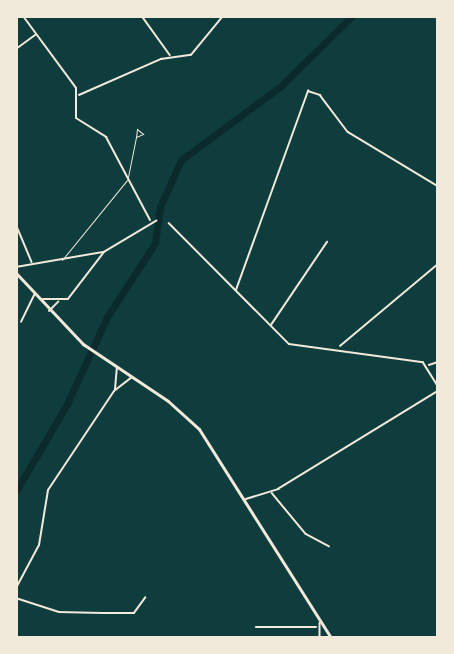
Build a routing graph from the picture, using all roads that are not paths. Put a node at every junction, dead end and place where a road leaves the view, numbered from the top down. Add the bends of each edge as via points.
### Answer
1 (23, 16) edge
2 (142, 16) edge
3 (223, 16) edge
4 (37, 34) junction
5 (16, 49) edge
6 (170, 56) junction
7 (79, 94) junction
8 (136, 137) dead end
9 (130, 175) junction
10 (438, 186) edge
11 (150, 219) junction
12 (156, 221) dead end
13 (169, 223) dead end
14 (16, 224) edge
15 (327, 242) dead end
16 (104, 252) junction
17 (62, 260) junction
18 (33, 263) junction
19 (438, 264) edge
20 (16, 267) edge
21 (16, 273) edge
22 (236, 290) junction
23 (35, 294) junction
24 (40, 300) junction
25 (58, 302) junction
26 (49, 311) junction
27 (21, 322) dead end
28 (270, 326) junction
29 (340, 348) junction
30 (438, 362) edge
31 (429, 365) junction
32 (117, 368) junction
33 (132, 376) junction
34 (438, 386) edge
35 (438, 391) edge
36 (114, 392) junction
37 (272, 492) junction
38 (246, 499) junction
39 (329, 546) dead end
40 (16, 588) edge
41 (16, 598) edge
42 (145, 598) dead end
43 (321, 623) junction
44 (256, 627) dead end
45 (316, 627) junction
46 (320, 638) edge
47 (331, 638) edge

1 - 4 street
2 - 6 street
3 - 6 street via 191,55
4 - 5 street
4 - 7 street
6 - 7 street
7 - 9 street via 76,118 106,136 114,158
8 - 9 lane
9 - 11 street
9 - 17 lane via 92,230
10 - 22 street via 348,132 320,94 308,91
11 - 12 street
11 - 16 street
13 - 22 street
14 - 18 street
15 - 28 street
16 - 17 street
16 - 25 street via 90,275
17 - 18 street
18 - 20 street
19 - 29 street
21 - 23 main road
22 - 28 street
23 - 24 main road
23 - 27 street
24 - 25 street
24 - 26 main road
25 - 26 street
26 - 32 main road via 83,344
28 - 29 street via 292,346
29 - 31 street
30 - 31 street
31 - 34 street
32 - 33 main road
32 - 36 street
33 - 36 street
33 - 38 main road via 199,429
35 - 37 street
36 - 40 street via 48,490 39,545
37 - 38 street
37 - 39 street via 306,534
38 - 43 main road
41 - 42 street via 62,613 102,614 135,613
43 - 45 street
43 - 47 main road
44 - 45 street
45 - 46 street

